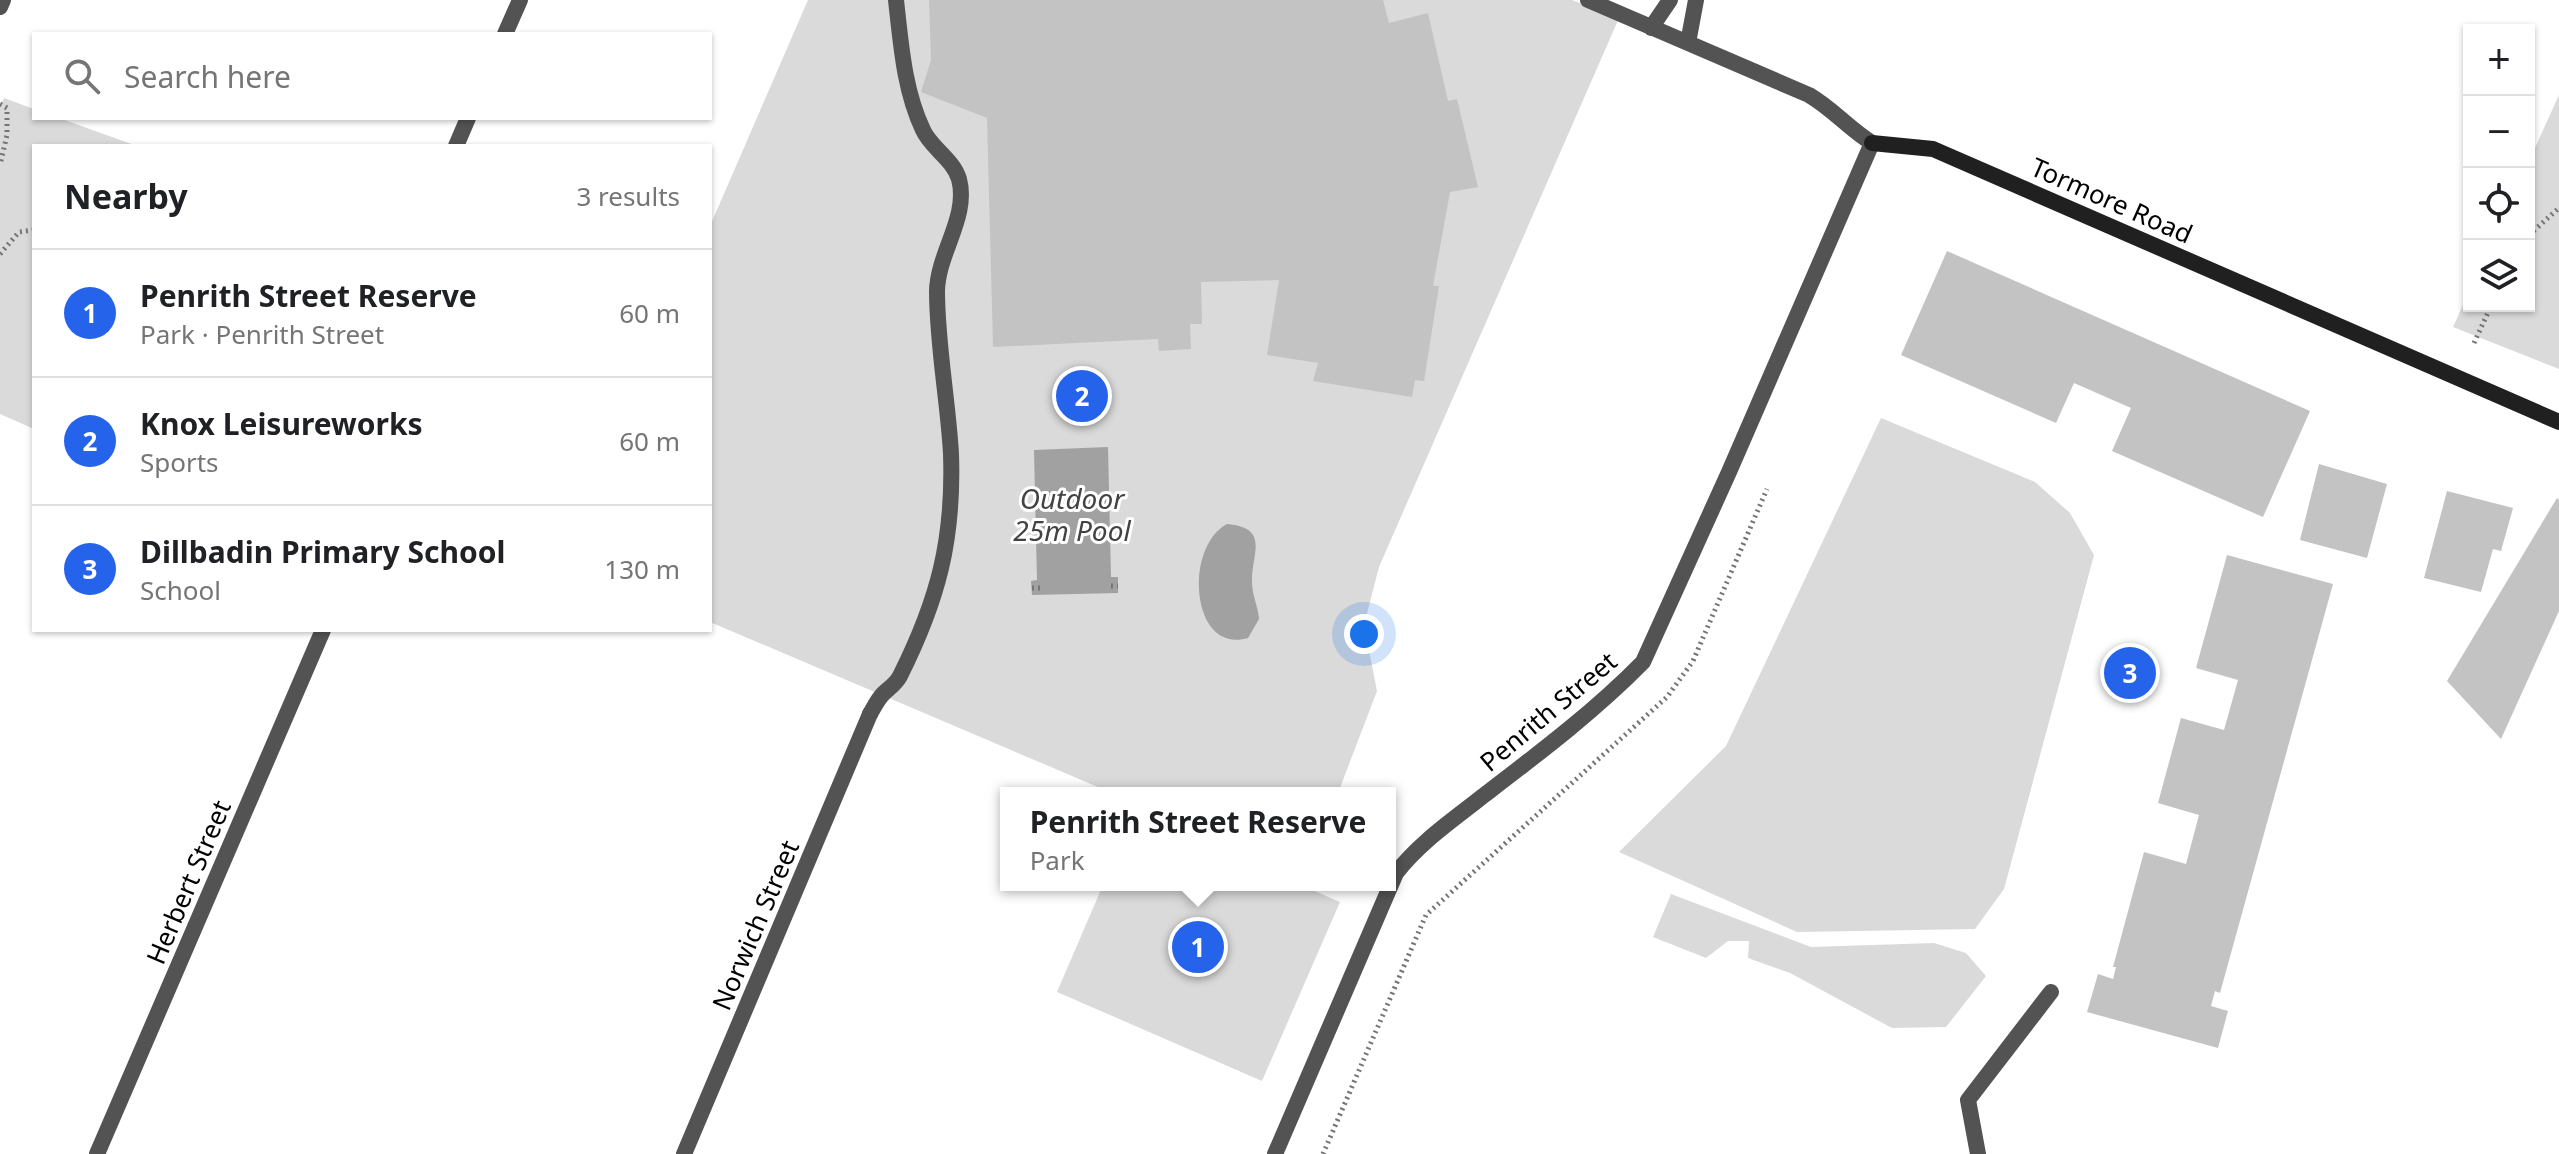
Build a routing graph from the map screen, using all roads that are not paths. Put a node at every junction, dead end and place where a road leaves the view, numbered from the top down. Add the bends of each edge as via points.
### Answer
1 (3, 0) edge
2 (520, 0) edge
3 (896, 0) edge
4 (1588, 0) edge
5 (1670, 0) edge
6 (1696, 0) edge
7 (0, 7) edge
8 (1651, 28) junction
9 (506, 32) edge
10 (1688, 43) junction
11 (467, 120) edge
12 (1872, 143) junction
13 (457, 144) edge
14 (2559, 422) edge
15 (322, 632) edge
16 (1396, 873) edge
17 (1388, 891) edge
18 (2051, 992) dead end
19 (97, 1154) edge
20 (684, 1154) edge
21 (1275, 1154) edge
22 (1978, 1154) edge

1 - 7 street
2 - 9 street
3 - 20 street, Norwich Street via 911,97 924,134 958,177 961,203 941,259 937,290 951,455 945,560 898,681 880,696 870,714
4 - 8 street
5 - 8 street
6 - 10 street
8 - 10 street
10 - 12 street via 1826,104 1850,130
11 - 13 street
12 - 14 street, Tormore Road via 1933,149
12 - 16 street, Penrith Street via 1643,662 1529,761 1429,838
15 - 19 street, Herbert Street
17 - 21 street, Penrith Street
18 - 22 street via 1968,1100

